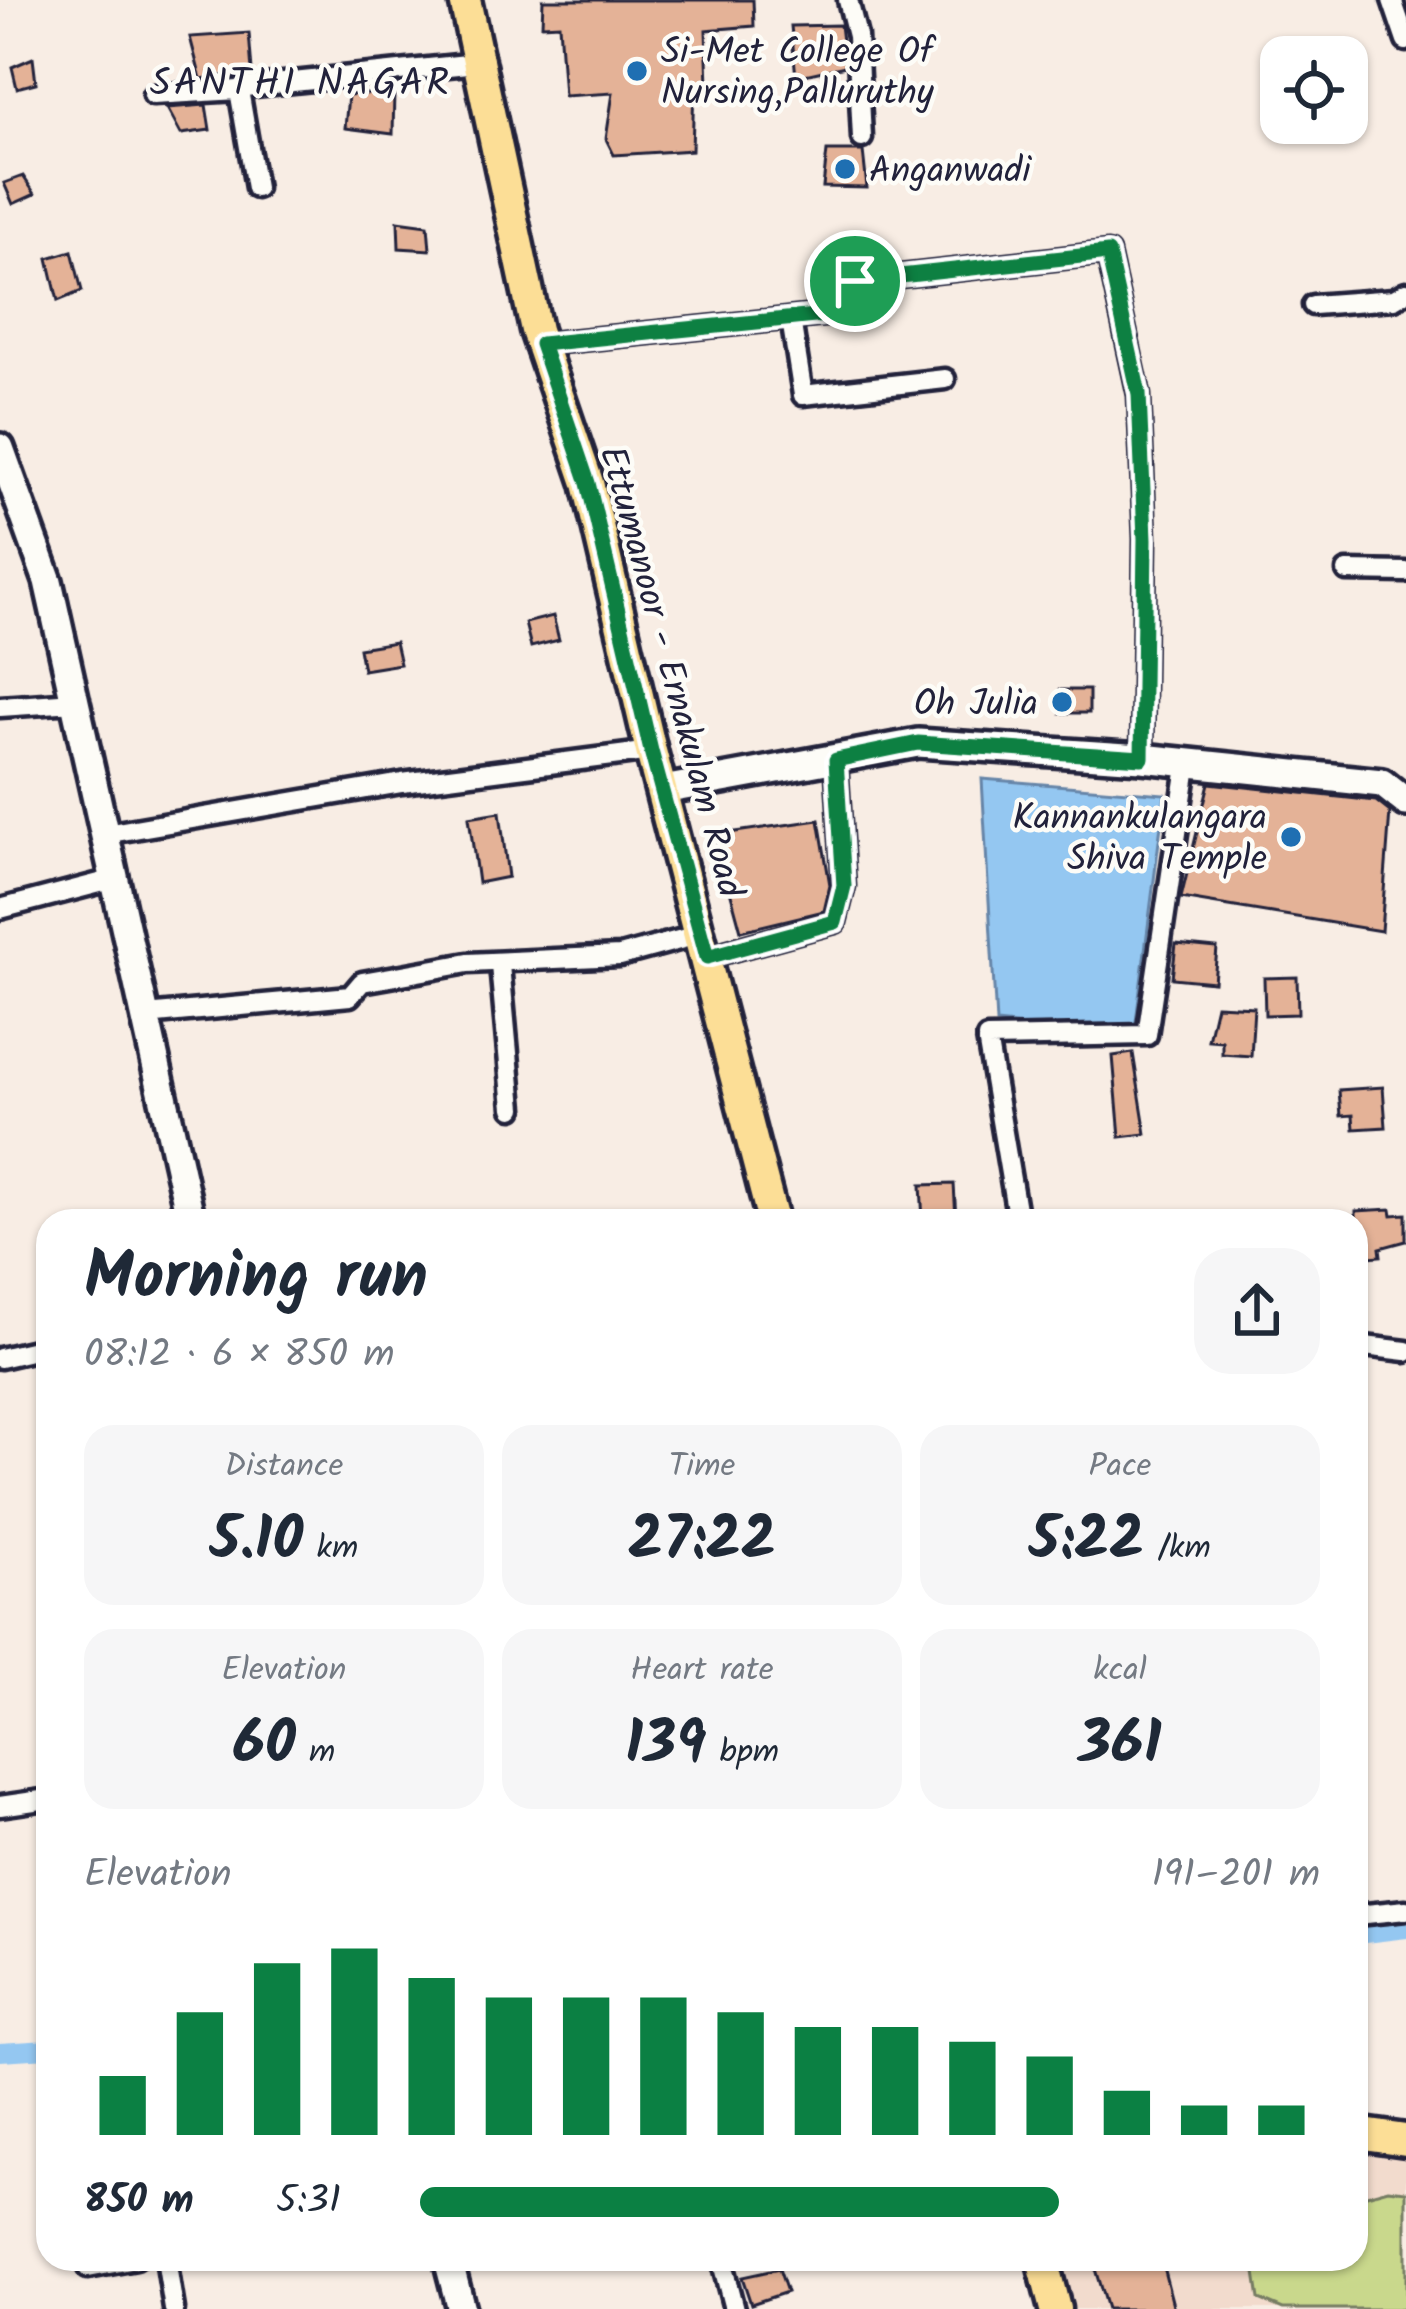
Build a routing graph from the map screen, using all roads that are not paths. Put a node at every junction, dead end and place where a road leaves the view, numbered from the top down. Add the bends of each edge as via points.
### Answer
1 (465, 0) edge
2 (848, 0) edge
3 (1392, 0) edge
4 (1406, 41) edge
5 (478, 62) junction
6 (239, 90) junction
7 (153, 94) dead end
8 (862, 137) dead end
9 (256, 188) dead end
10 (1406, 292) edge
11 (1313, 305) dead end
12 (791, 319) junction
13 (541, 344) junction
14 (945, 379) dead end
15 (0, 448) edge
16 (8, 495) edge
17 (1347, 571) dead end
18 (1406, 572) edge
19 (75, 702) junction
20 (0, 707) edge
21 (651, 751) junction
22 (1142, 758) junction
23 (836, 760) junction
24 (1187, 766) junction
25 (663, 790) junction
26 (1406, 802) edge
27 (105, 834) junction
28 (115, 879) junction
29 (0, 909) edge
30 (704, 945) junction
31 (500, 965) junction
32 (146, 1015) junction
33 (513, 1108) dead end
34 (188, 1209) edge
35 (770, 1209) edge
36 (1016, 1209) edge
37 (1368, 1346) edge
38 (36, 1350) edge
39 (1406, 1351) edge
40 (0, 1358) edge
41 (36, 1801) edge
42 (0, 1806) edge
43 (1406, 1910) edge
44 (1368, 1914) edge
45 (1368, 2135) edge
46 (1406, 2140) edge
47 (168, 2271) edge
48 (451, 2271) edge
49 (724, 2271) edge
50 (1045, 2271) edge
51 (174, 2309) edge
52 (461, 2309) edge
53 (734, 2309) edge
54 (1055, 2309) edge

1 - 5 main road, Ettumanoor - Ernakulam Road
2 - 8 street
3 - 4 street
5 - 6 street
5 - 13 main road, Ettumanoor - Ernakulam Road
6 - 7 street
6 - 9 street
10 - 11 street
12 - 13 street
12 - 14 street via 803,395
12 - 22 street via 854,312 855,281 1108,253 1139,394
13 - 21 main road, Ettumanoor - Ernakulam Road via 588,483
15 - 16 main road
16 - 19 main road via 48,581
17 - 18 street
19 - 20 street
19 - 27 main road
21 - 25 main road, Ettumanoor - Ernakulam Road
21 - 27 street
22 - 23 main road via 918,743
22 - 24 main road
23 - 25 main road
23 - 30 street via 844,886 835,922
24 - 26 main road via 1382,783
24 - 36 street via 1147,1035 987,1038
25 - 30 main road, Ettumanoor - Ernakulam Road
27 - 28 main road
28 - 29 street
28 - 32 main road
30 - 31 street
30 - 35 main road, Ettumanoor - Ernakulam Road
31 - 32 street via 362,982 350,996
31 - 33 street
32 - 34 main road
37 - 39 street
38 - 40 street
41 - 42 street
43 - 44 street
45 - 46 main road
47 - 51 street
48 - 52 main road
49 - 53 street
50 - 54 main road

